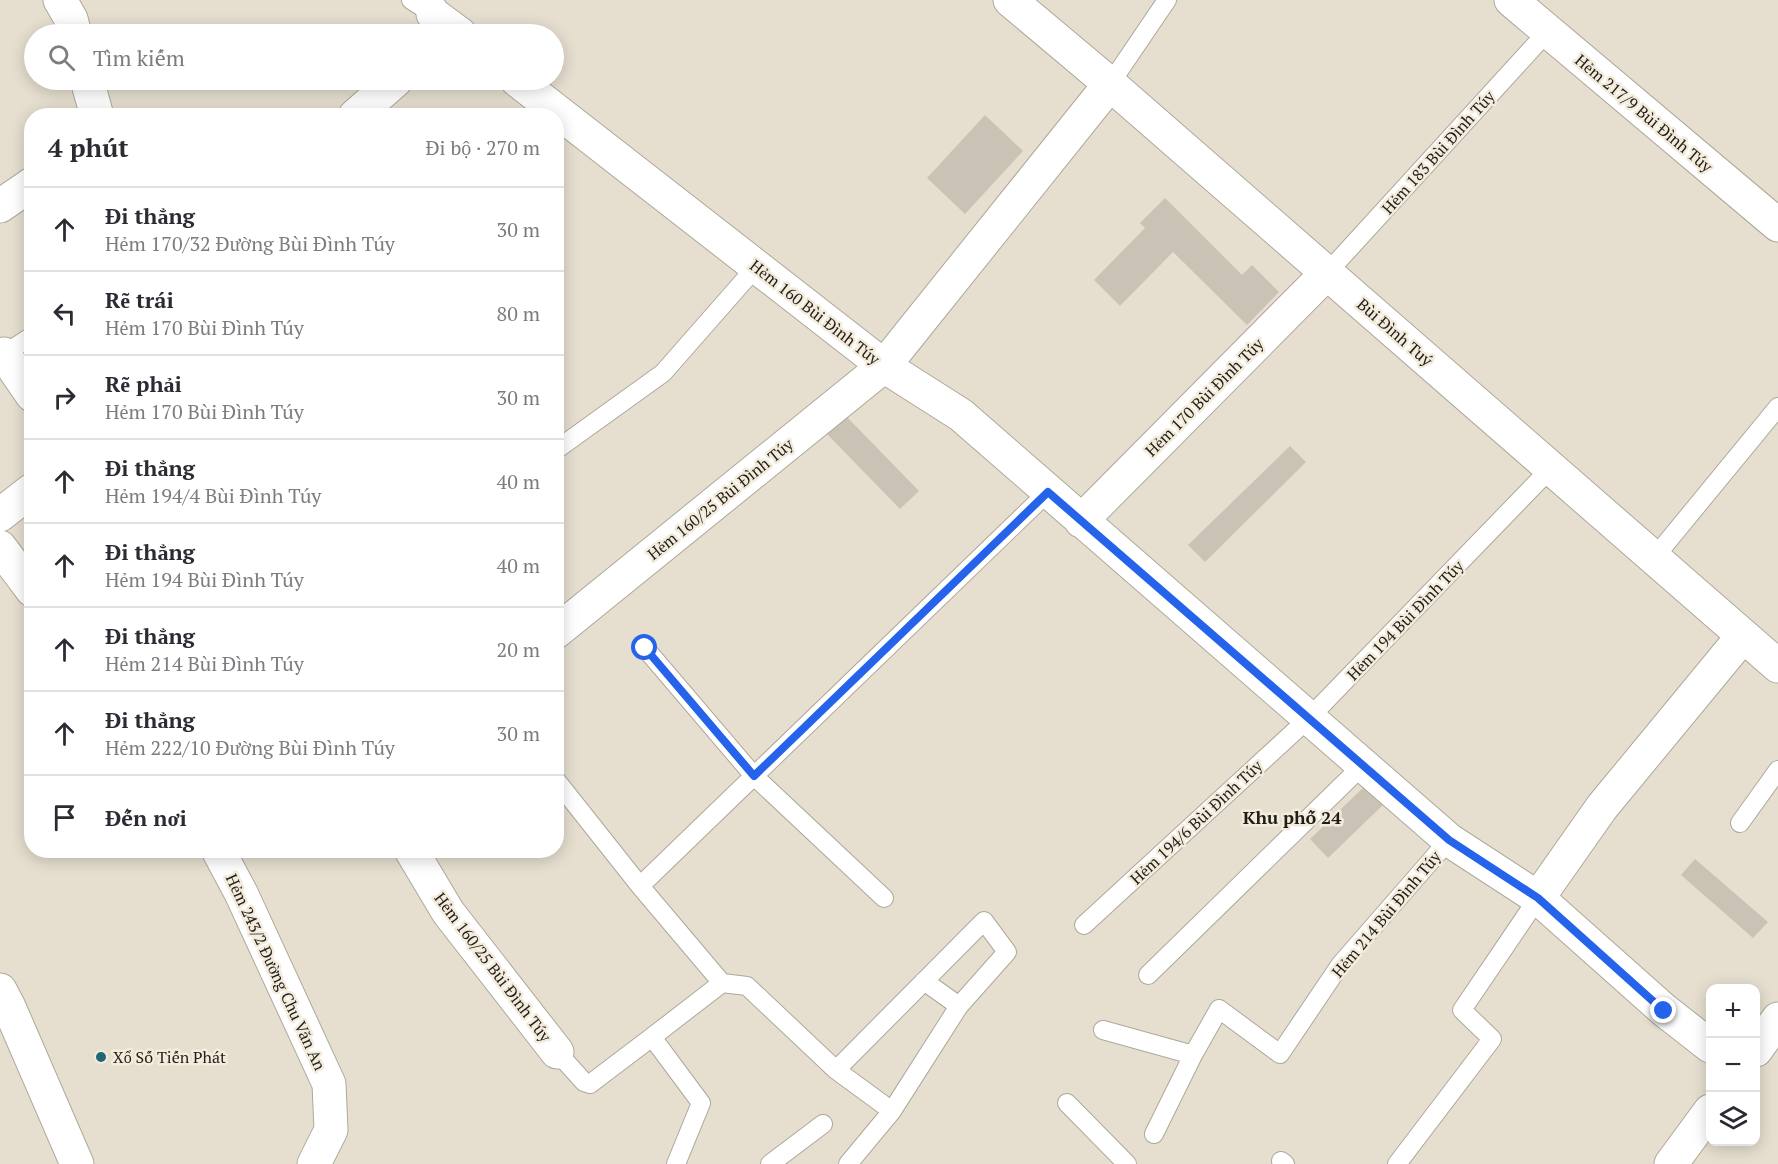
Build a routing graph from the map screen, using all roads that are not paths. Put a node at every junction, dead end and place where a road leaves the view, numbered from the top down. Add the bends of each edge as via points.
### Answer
1 (60, 0) edge
2 (1010, 0) edge
3 (1167, 0) edge
4 (1510, 0) edge
5 (429, 12) edge
6 (72, 24) edge
7 (446, 24) edge
8 (1548, 31) junction
9 (1110, 84) junction
10 (90, 90) edge
11 (385, 90) edge
12 (530, 90) edge
13 (95, 108) edge
14 (364, 108) edge
15 (553, 108) edge
16 (564, 117) edge
17 (24, 190) edge
18 (0, 206) edge
19 (1778, 225) edge
20 (756, 267) junction
21 (1327, 273) junction
22 (24, 341) edge
23 (2, 356) edge
24 (884, 366) junction
25 (24, 385) edge
26 (1778, 407) edge
27 (564, 444) edge
28 (1551, 468) junction
29 (1048, 492) junction
30 (24, 496) edge
31 (0, 515) edge
32 (1081, 521) junction
33 (0, 548) edge
34 (1654, 558) junction
35 (24, 580) edge
36 (564, 626) edge
37 (1743, 636) junction
38 (645, 648) dead end
39 (1778, 666) edge
40 (1308, 719) junction
41 (1362, 766) junction
42 (1778, 770) edge
43 (754, 776) junction
44 (564, 790) edge
45 (1740, 823) dead end
46 (1449, 840) junction
47 (222, 858) edge
48 (416, 858) edge
49 (640, 886) junction
50 (884, 898) dead end
51 (1538, 898) junction
52 (1084, 925) dead end
53 (1148, 975) dead end
54 (924, 981) junction
55 (722, 983) junction
56 (0, 990) edge
57 (959, 1006) junction
58 (1778, 1019) edge
59 (1102, 1030) dead end
60 (652, 1037) junction
61 (1706, 1043) edge
62 (1760, 1043) edge
63 (557, 1052) joint
64 (1193, 1055) junction
65 (836, 1070) junction
66 (1067, 1103) dead end
67 (892, 1111) junction
68 (1706, 1116) edge
69 (823, 1124) dead end
70 (1154, 1134) dead end
71 (77, 1164) edge
72 (314, 1164) edge
73 (676, 1164) edge
74 (770, 1164) edge
75 (848, 1164) edge
76 (1127, 1164) edge
77 (1397, 1164) edge
78 (1671, 1164) edge

1 - 6 street
2 - 9 street, Bùi Đình Tuý
3 - 9 lane
4 - 8 street, Hẻm 217/9 Bùi Đình Túy
5 - 7 street
8 - 19 street, Hẻm 217/9 Bùi Đình Túy
8 - 21 lane, Hẻm 183 Bùi Đình Túy
9 - 21 street, Bùi Đình Tuý
9 - 24 street, Hẻm 160 Bùi Đình Túy
10 - 13 street
11 - 14 street
12 - 15 street, Hẻm 160 Bùi Đình Túy
16 - 20 street, Hẻm 160 Bùi Đình Túy
17 - 18 street
20 - 24 street, Hẻm 160 Bùi Đình Túy
20 - 27 lane via 663,373
21 - 28 street, Bùi Đình Tuý
21 - 32 street, Hẻm 170 Bùi Đình Túy
22 - 23 lane
23 - 25 street
24 - 29 street via 961,415
24 - 36 street, Hẻm 160/25 Bùi Đình Túy
26 - 34 lane
28 - 34 street, Bùi Đình Tuý
28 - 40 lane, Hẻm 194 Bùi Đình Túy
29 - 32 street
29 - 43 lane
30 - 31 street
32 - 40 street
33 - 35 street
34 - 37 street, Bùi Đình Tuý
37 - 39 street, Bùi Đình Tuý
37 - 51 street via 1602,807
38 - 43 lane
40 - 41 street
40 - 52 lane, Hẻm 194/6 Bùi Đình Túy
41 - 46 street
41 - 53 lane
42 - 45 lane
43 - 49 lane
43 - 50 lane
44 - 49 lane
46 - 51 street, Hẻm 214 Bùi Đình Túy
46 - 64 lane, Hẻm 214 Bùi Đình Túy via 1340,965 1280,1054 1220,1009
47 - 72 street, Hẻm 243/2 Đường Chu Văn An via 329,1084 331,1130
48 - 63 street, Hẻm 160/25 Bùi Đình Túy via 448,912
49 - 55 lane
51 - 61 street, Hẻm 214 Bùi Đình Túy via 1664,1011
51 - 77 lane via 1462,1010 1492,1039
54 - 57 lane
54 - 57 lane via 984,921 1007,952
54 - 65 lane
55 - 60 lane
55 - 65 lane via 747,986
56 - 71 street
57 - 67 lane
58 - 62 street
59 - 64 lane
60 - 63 lane via 590,1084
60 - 73 lane via 701,1103
64 - 70 lane, Hẻm 214 Bùi Đình Túy
65 - 67 lane
66 - 76 lane
67 - 75 lane
68 - 78 street
69 - 74 lane

